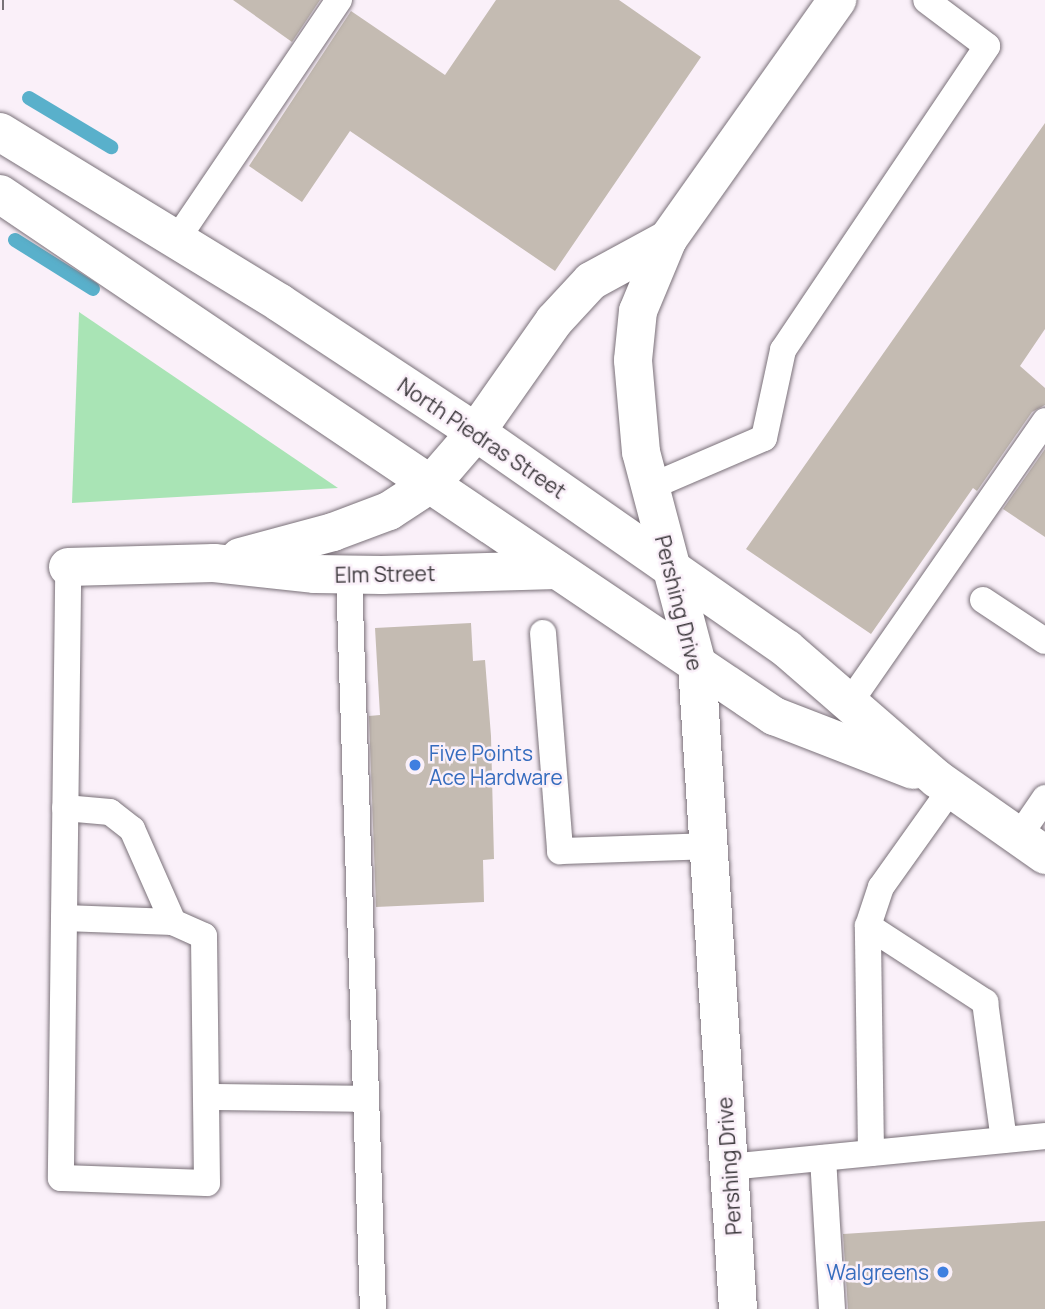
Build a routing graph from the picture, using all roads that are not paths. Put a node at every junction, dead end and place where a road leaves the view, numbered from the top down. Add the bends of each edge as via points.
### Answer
1 (340, 0) edge
2 (837, 0) edge
3 (926, 0) edge
4 (0, 132) edge
5 (0, 194) edge
6 (177, 239) junction
7 (668, 239) junction
8 (1045, 421) edge
9 (476, 432) junction
10 (432, 483) junction
11 (650, 487) junction
12 (214, 563) junction
13 (68, 567) joint
14 (671, 568) junction
15 (557, 570) junction
16 (349, 575) junction
17 (983, 600) dead end
18 (543, 633) dead end
19 (1045, 641) edge
20 (697, 664) junction
21 (850, 702) junction
22 (944, 784) junction
23 (1045, 798) edge
24 (65, 808) junction
25 (1032, 845) edge
26 (708, 846) junction
27 (64, 918) junction
28 (173, 922) junction
29 (868, 926) junction
30 (208, 1097) junction
31 (366, 1099) junction
32 (1045, 1136) edge
33 (1004, 1140) junction
34 (872, 1153) junction
35 (823, 1158) junction
36 (729, 1167) junction
37 (373, 1309) edge
38 (738, 1309) edge
39 (832, 1309) edge

1 - 6 lane
2 - 7 main road, Pershing Drive
3 - 11 lane via 988,46 783,350 764,438
4 - 6 main road, North Piedras Street
5 - 10 main road, North Piedras Street
6 - 9 main road, North Piedras Street
7 - 9 main road, Elm Street via 591,281 554,321
7 - 11 main road, Pershing Drive via 638,311 633,360 641,452
8 - 21 lane
9 - 10 main road, Elm Street
9 - 14 main road, North Piedras Street
10 - 12 main road, Elm Street via 389,511 333,532
10 - 15 main road, North Piedras Street
11 - 14 main road, Pershing Drive
12 - 13 main road, Elm Street
12 - 16 main road, Elm Street
13 - 24 lane
14 - 20 main road, Pershing Drive
14 - 21 main road, North Piedras Street via 787,649
15 - 16 main road, Elm Street
15 - 20 main road, North Piedras Street
16 - 31 lane
17 - 19 lane
18 - 26 lane via 561,850
20 - 22 main road, North Piedras Street via 774,716
20 - 26 main road, Pershing Drive
21 - 22 main road, North Piedras Street
22 - 25 main road, North Piedras Street
22 - 29 lane via 881,887
23 - 25 lane
24 - 27 lane
24 - 28 lane via 110,812 132,829
26 - 36 main road, Pershing Drive
27 - 28 lane
27 - 30 lane via 61,1178 207,1183
28 - 30 lane via 204,936
29 - 33 lane via 985,1002
29 - 34 lane
30 - 31 lane
31 - 37 lane
32 - 33 lane
33 - 34 lane
34 - 35 lane
35 - 36 lane
35 - 39 lane
36 - 38 main road, Pershing Drive

